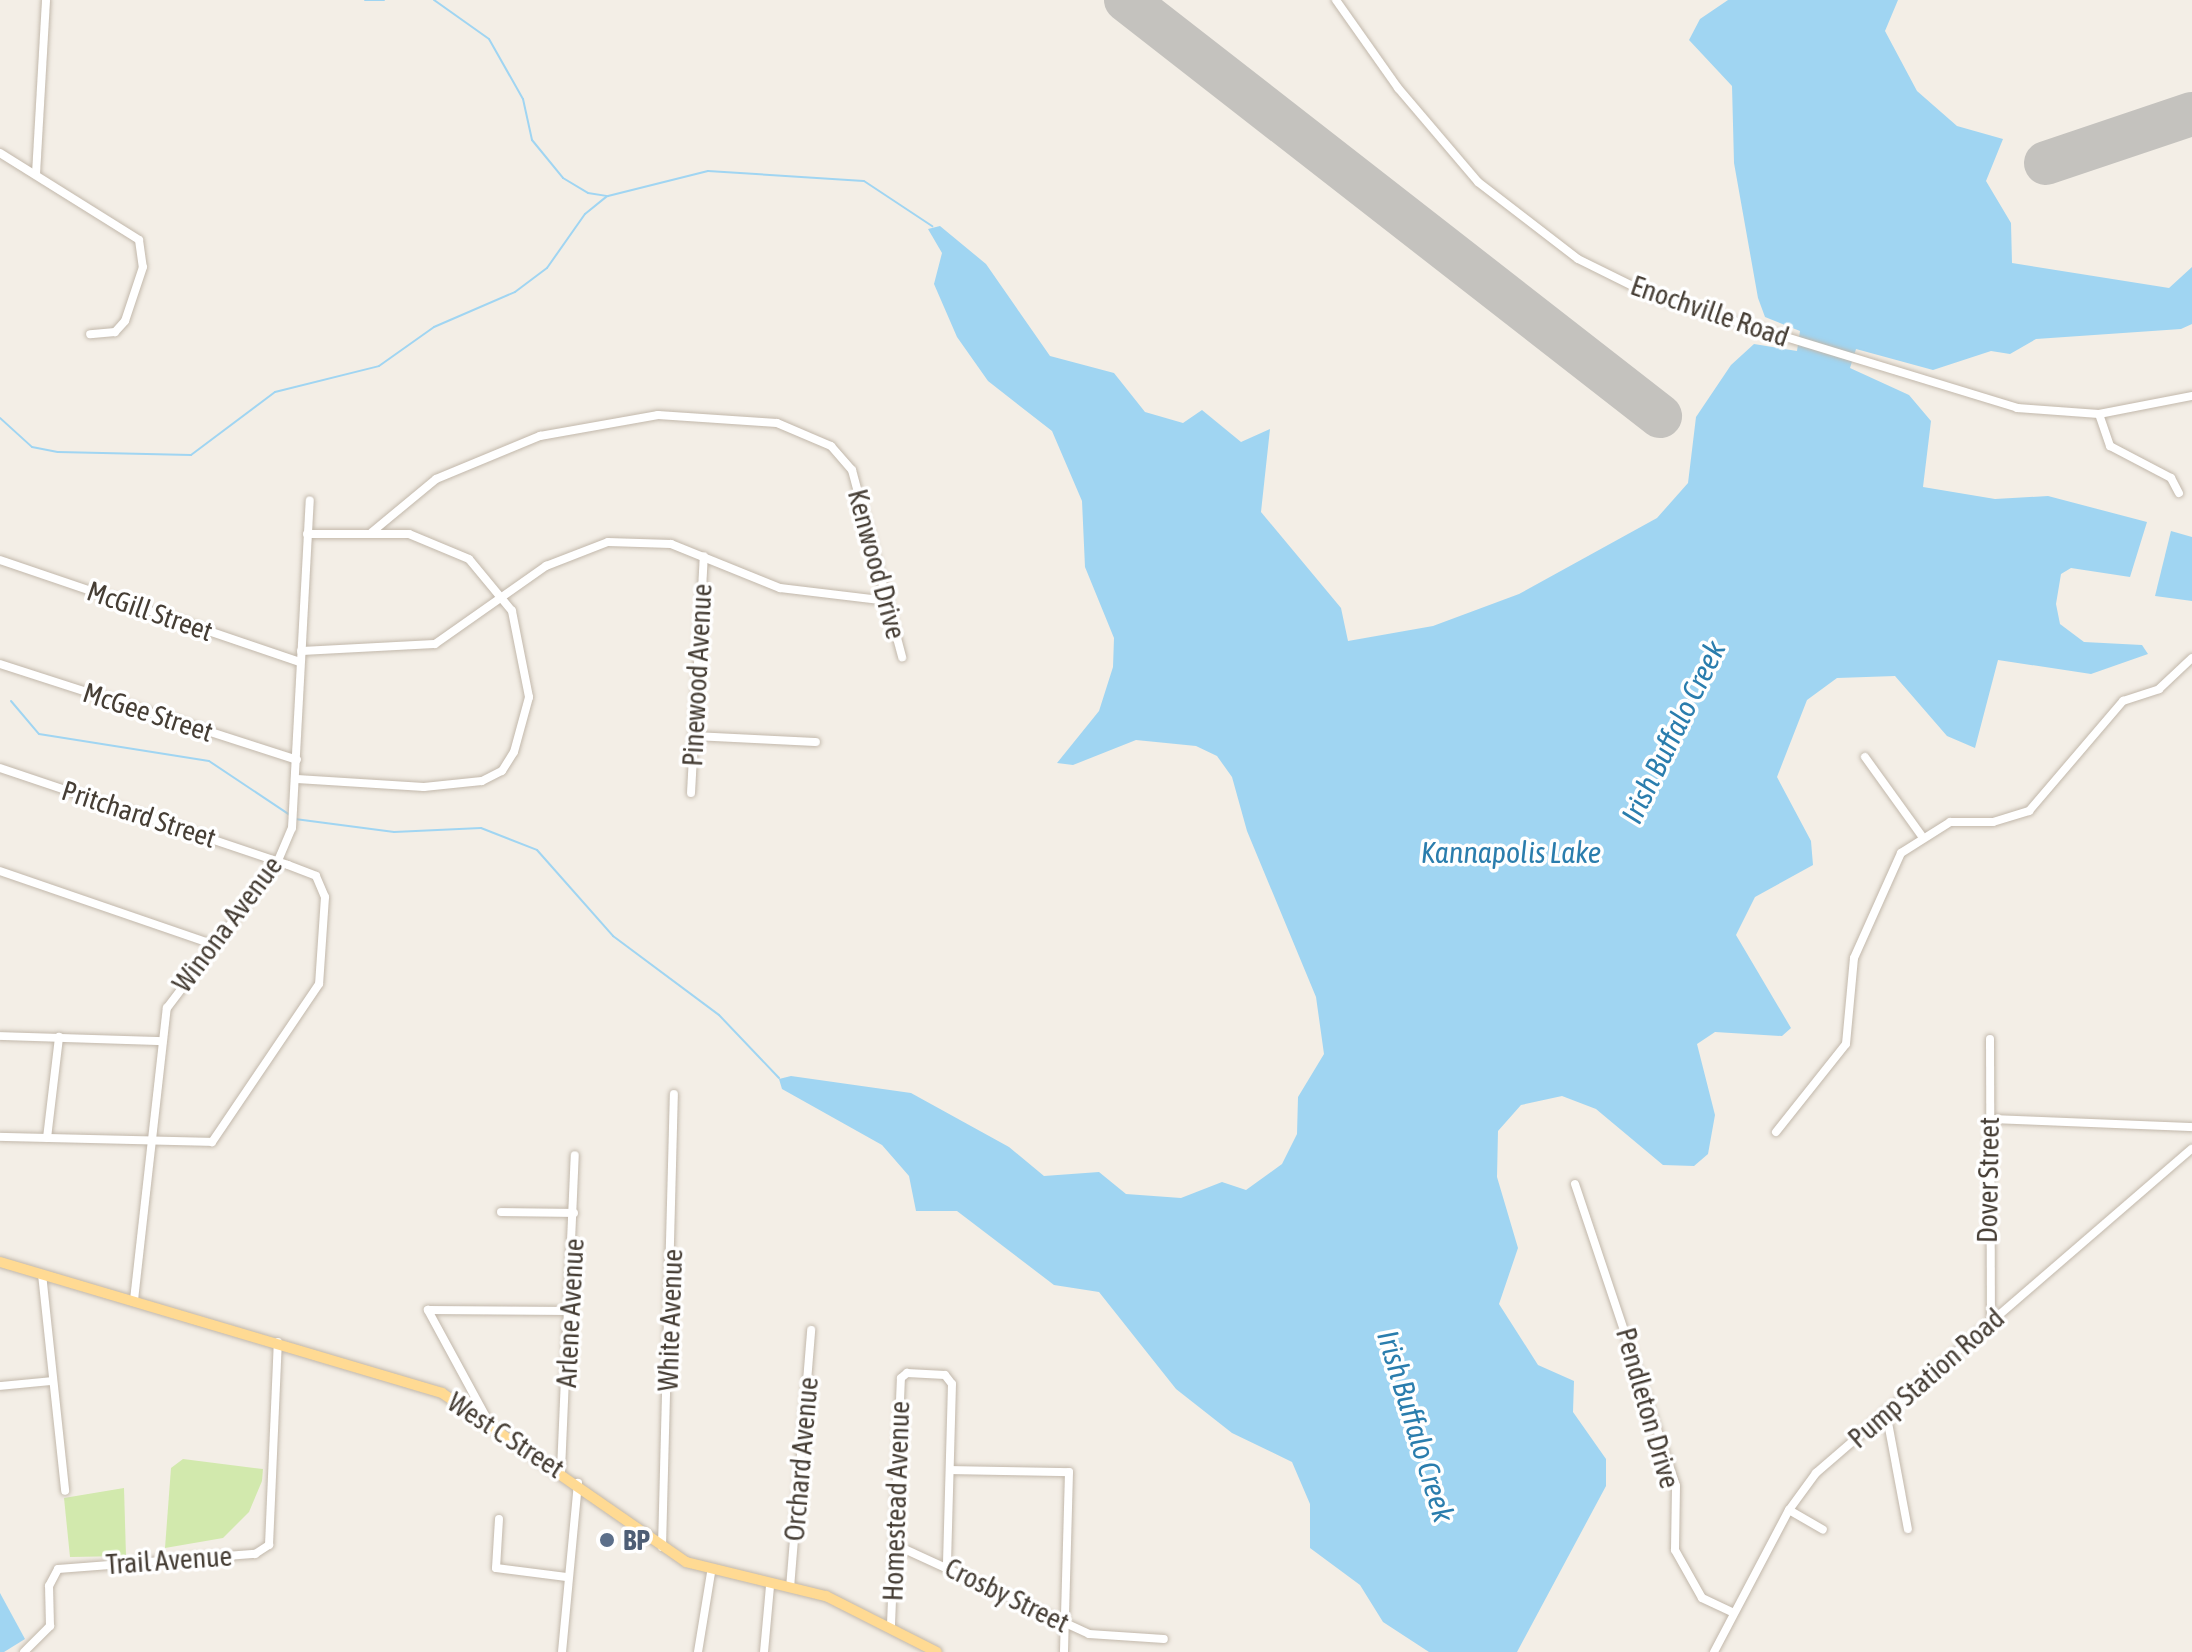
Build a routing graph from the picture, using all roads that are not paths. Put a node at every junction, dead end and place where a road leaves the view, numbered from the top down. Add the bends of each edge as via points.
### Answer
1 (46, 0) edge
2 (1336, 0) edge
3 (0, 153) edge
4 (36, 174) junction
5 (90, 334) dead end
6 (2192, 396) edge
7 (2099, 414) junction
8 (2179, 493) dead end
9 (310, 500) dead end
10 (372, 532) junction
11 (307, 534) junction
12 (704, 556) junction
13 (0, 560) edge
14 (506, 600) junction
15 (888, 601) junction
16 (301, 651) junction
17 (902, 657) dead end
18 (2192, 658) edge
19 (300, 662) junction
20 (0, 664) edge
21 (693, 736) junction
22 (816, 742) dead end
23 (1865, 757) dead end
24 (297, 760) junction
25 (0, 768) edge
26 (297, 779) junction
27 (691, 793) dead end
28 (1921, 835) junction
29 (277, 863) junction
30 (0, 871) edge
31 (212, 944) junction
32 (0, 1036) edge
33 (59, 1037) junction
34 (1990, 1039) dead end
35 (161, 1041) junction
36 (674, 1094) dead end
37 (1990, 1119) junction
38 (2192, 1127) edge
39 (1776, 1132) dead end
40 (0, 1137) edge
41 (47, 1138) junction
42 (151, 1143) junction
43 (2192, 1149) edge
44 (575, 1155) dead end
45 (1575, 1184) dead end
46 (501, 1212) dead end
47 (574, 1213) junction
48 (0, 1262) edge
49 (42, 1274) junction
50 (134, 1300) junction
51 (571, 1311) junction
52 (1991, 1321) junction
53 (811, 1330) dead end
54 (278, 1341) junction
55 (52, 1381) junction
56 (0, 1386) edge
57 (1886, 1412) junction
58 (486, 1417) junction
59 (561, 1470) junction
60 (951, 1470) junction
61 (578, 1483) junction
62 (65, 1491) dead end
63 (1789, 1510) junction
64 (499, 1519) dead end
65 (1908, 1529) dead end
66 (1823, 1530) dead end
67 (662, 1547) junction
68 (900, 1547) junction
69 (947, 1567) junction
70 (711, 1573) junction
71 (566, 1577) junction
72 (770, 1586) junction
73 (790, 1588) junction
74 (1734, 1613) junction
75 (1065, 1624) junction
76 (891, 1625) junction
77 (1164, 1639) dead end
78 (24, 1652) edge
79 (562, 1652) edge
80 (698, 1652) edge
81 (764, 1652) edge
82 (937, 1652) edge
83 (1064, 1652) edge
84 (1714, 1652) edge

1 - 4 street
2 - 7 street, Enochville Road via 1442,142 1528,223 1578,259 1655,297 1861,362 2017,408
3 - 4 street
4 - 5 street via 131,232 143,248 120,329
6 - 7 street, Enochville Road
7 - 8 street via 2110,446 2171,478
9 - 11 street, Winona Avenue
10 - 11 street
10 - 14 street via 451,548
10 - 15 street, Kenwood Drive via 436,479 540,436 615,418 751,418 812,436 852,470
11 - 16 street, Winona Avenue
12 - 14 street via 671,544 608,542 546,566
12 - 15 street via 811,596
12 - 21 street, Pinewood Avenue
13 - 19 street, McGill Street
14 - 16 street via 435,644
14 - 26 street via 530,674 522,728 502,771 461,787
15 - 17 street, Kenwood Drive
16 - 19 street, Winona Avenue
18 - 28 street via 2173,680 2123,701 2029,811 1993,822 1950,822
19 - 24 street, Winona Avenue
20 - 24 street, McGee Street
21 - 22 street
21 - 27 street, Pinewood Avenue
23 - 28 street
24 - 26 street, Winona Avenue
25 - 29 street, Pritchard Street
26 - 29 street, Winona Avenue via 292,828
28 - 39 street via 1901,853 1854,958 1846,1044
29 - 31 street, Winona Avenue
29 - 42 street, Pritchard Street via 324,883 319,984 224,1133 194,1146
30 - 31 street
31 - 35 street, Winona Avenue via 174,991
32 - 33 street
33 - 35 street
33 - 41 street
34 - 37 street, Dover Street
35 - 42 street, Winona Avenue
36 - 67 street, White Avenue
37 - 38 street
37 - 52 street, Dover Street
40 - 41 street
41 - 42 street
42 - 50 street, Winona Avenue
43 - 52 street, Pump Station Road
44 - 47 street, Arlene Avenue
45 - 74 street, Pendleton Drive via 1676,1486 1675,1550 1702,1598
46 - 47 street
47 - 51 street, Arlene Avenue
48 - 49 main road, West C Street
49 - 50 main road, West C Street
49 - 55 street
50 - 54 main road, West C Street
51 - 58 street via 428,1310
51 - 59 street, Arlene Avenue
52 - 57 street, Pump Station Road
53 - 73 street, Orchard Avenue
54 - 58 main road, West C Street via 400,1376
54 - 78 street, Trail Avenue via 269,1545 239,1555 58,1569 49,1586 46,1636
55 - 56 street
55 - 62 street
57 - 63 street, Pump Station Road via 1816,1473
57 - 65 street
58 - 59 main road, West C Street
59 - 61 main road, West C Street
60 - 68 street, Homestead Avenue via 952,1384 934,1373 901,1378
60 - 69 street
60 - 75 street via 1069,1472
61 - 67 main road, West C Street
61 - 71 street
63 - 66 street
63 - 74 street, Pump Station Road
64 - 71 street via 496,1568
67 - 70 main road, West C Street
68 - 69 street, Crosby Street
68 - 76 street, Homestead Avenue
69 - 75 street, Crosby Street
70 - 72 main road, West C Street
70 - 80 street
71 - 79 street
72 - 73 main road, West C Street
72 - 81 street
73 - 76 main road, West C Street
74 - 84 street, Pump Station Road
75 - 77 street, Crosby Street via 1089,1634
75 - 83 street
76 - 82 main road, West C Street

